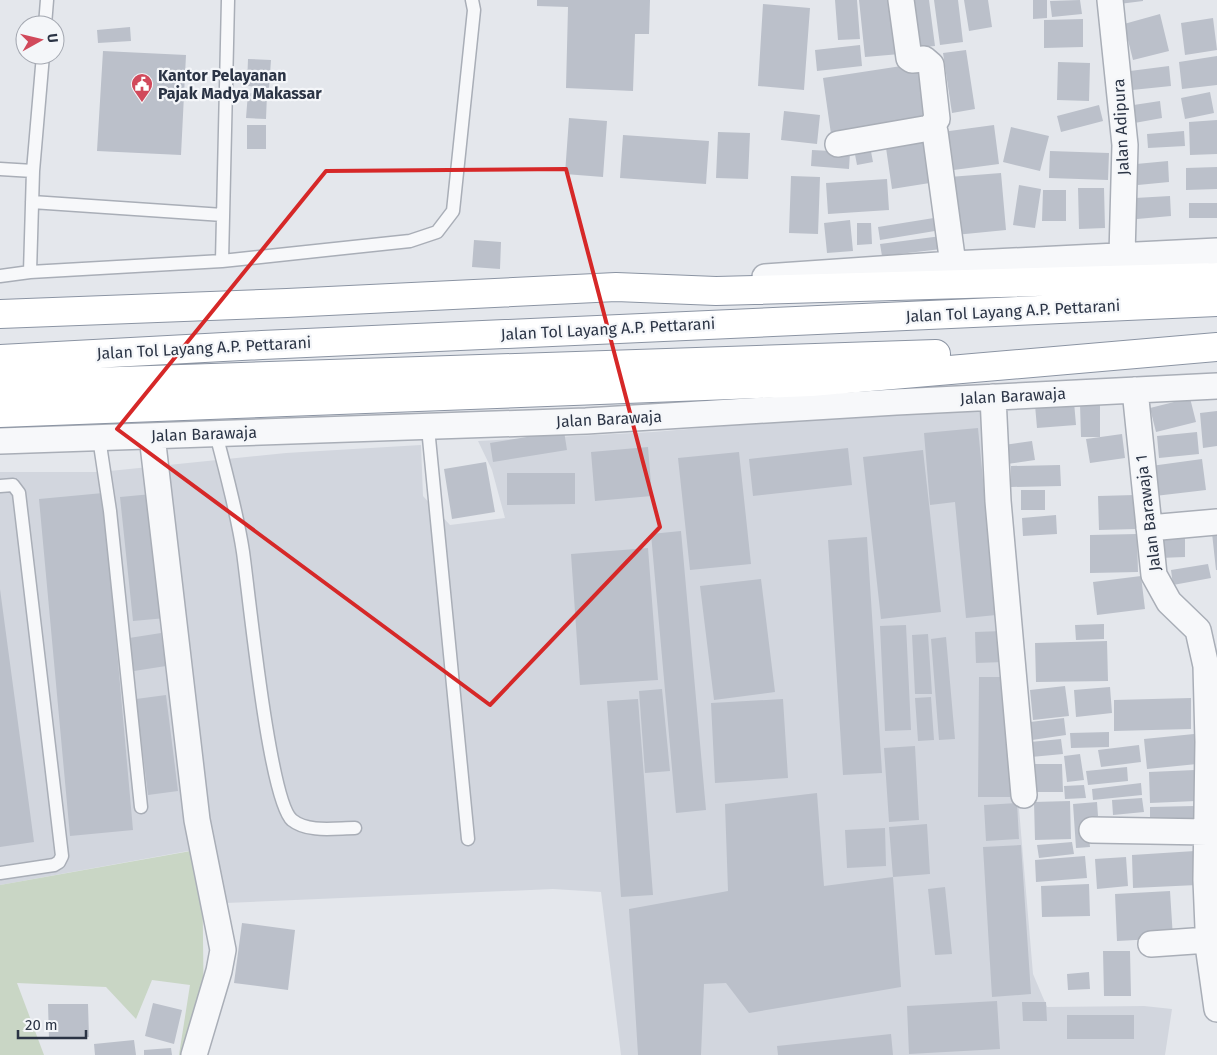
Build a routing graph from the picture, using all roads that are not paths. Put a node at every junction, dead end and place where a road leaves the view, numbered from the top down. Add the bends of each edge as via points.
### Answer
1 (47, 0) edge
2 (228, 0) edge
3 (472, 0) edge
4 (901, 0) edge
5 (1110, 0) edge
6 (46, 15) edge
7 (42, 65) edge
8 (929, 129) junction
9 (838, 144) dead end
10 (0, 169) edge
11 (33, 171) junction
12 (32, 202) junction
13 (223, 215) junction
14 (1217, 251) edge
15 (1122, 255) junction
16 (222, 261) junction
17 (953, 264) junction
18 (30, 272) junction
19 (0, 276) edge
20 (1217, 277) edge
21 (616, 288) junction
22 (1217, 302) edge
23 (0, 314) edge
24 (1217, 342) edge
25 (1217, 347) edge
26 (0, 359) edge
27 (0, 385) edge
28 (1217, 386) edge
29 (1135, 390) junction
30 (993, 397) junction
31 (0, 413) edge
32 (428, 428) junction
33 (216, 434) junction
34 (152, 436) junction
35 (99, 438) junction
36 (0, 441) edge
37 (0, 486) edge
38 (1217, 522) edge
39 (1149, 528) junction
40 (1212, 665) edge
41 (1024, 795) dead end
42 (142, 807) dead end
43 (355, 828) dead end
44 (1092, 830) dead end
45 (468, 839) dead end
46 (1210, 839) edge
47 (0, 873) edge
48 (1208, 940) junction
49 (1151, 944) dead end
50 (1217, 1009) edge
51 (194, 1055) edge

1 - 6 lane
2 - 13 lane
3 - 16 lane via 473,19 453,211 438,232 410,241
4 - 8 street via 909,58 926,60 932,70 937,119
5 - 15 street, Jalan Adipura via 1125,145
7 - 11 lane
8 - 9 street
8 - 17 street via 937,136
10 - 11 lane
11 - 12 lane
12 - 13 lane
12 - 18 lane
13 - 16 lane
14 - 15 street
15 - 17 street
16 - 18 lane
17 - 21 street
18 - 19 lane
20 - 21 highway via 716,291
21 - 23 highway
22 - 26 highway, Jalan Tol Layang A.P. Pettarani
24 - 27 highway, Jalan Tol Layang A.P. Pettarani via 724,362
25 - 31 highway via 811,382
28 - 29 street, Jalan Barawaja
29 - 30 street, Jalan Barawaja
29 - 39 street, Jalan Barawaja 1
30 - 32 street, Jalan Barawaja
30 - 41 street via 998,501
32 - 33 street, Jalan Barawaja
32 - 45 lane
33 - 34 street, Jalan Barawaja
33 - 43 lane via 243,552 280,799 291,819 307,827
34 - 35 street, Jalan Barawaja
34 - 51 street via 197,820 223,950
35 - 36 street, Jalan Barawaja
35 - 42 lane via 110,510
37 - 47 lane via 13,485 19,493 62,856 54,865
38 - 39 street
39 - 40 street, Jalan Barawaja 1 via 1158,586 1169,602 1198,630
40 - 46 street, Jalan Barawaja 1 via 1208,742
44 - 46 street
46 - 48 street, Jalan Barawaja 1
48 - 49 street
48 - 50 street, Jalan Barawaja 1

